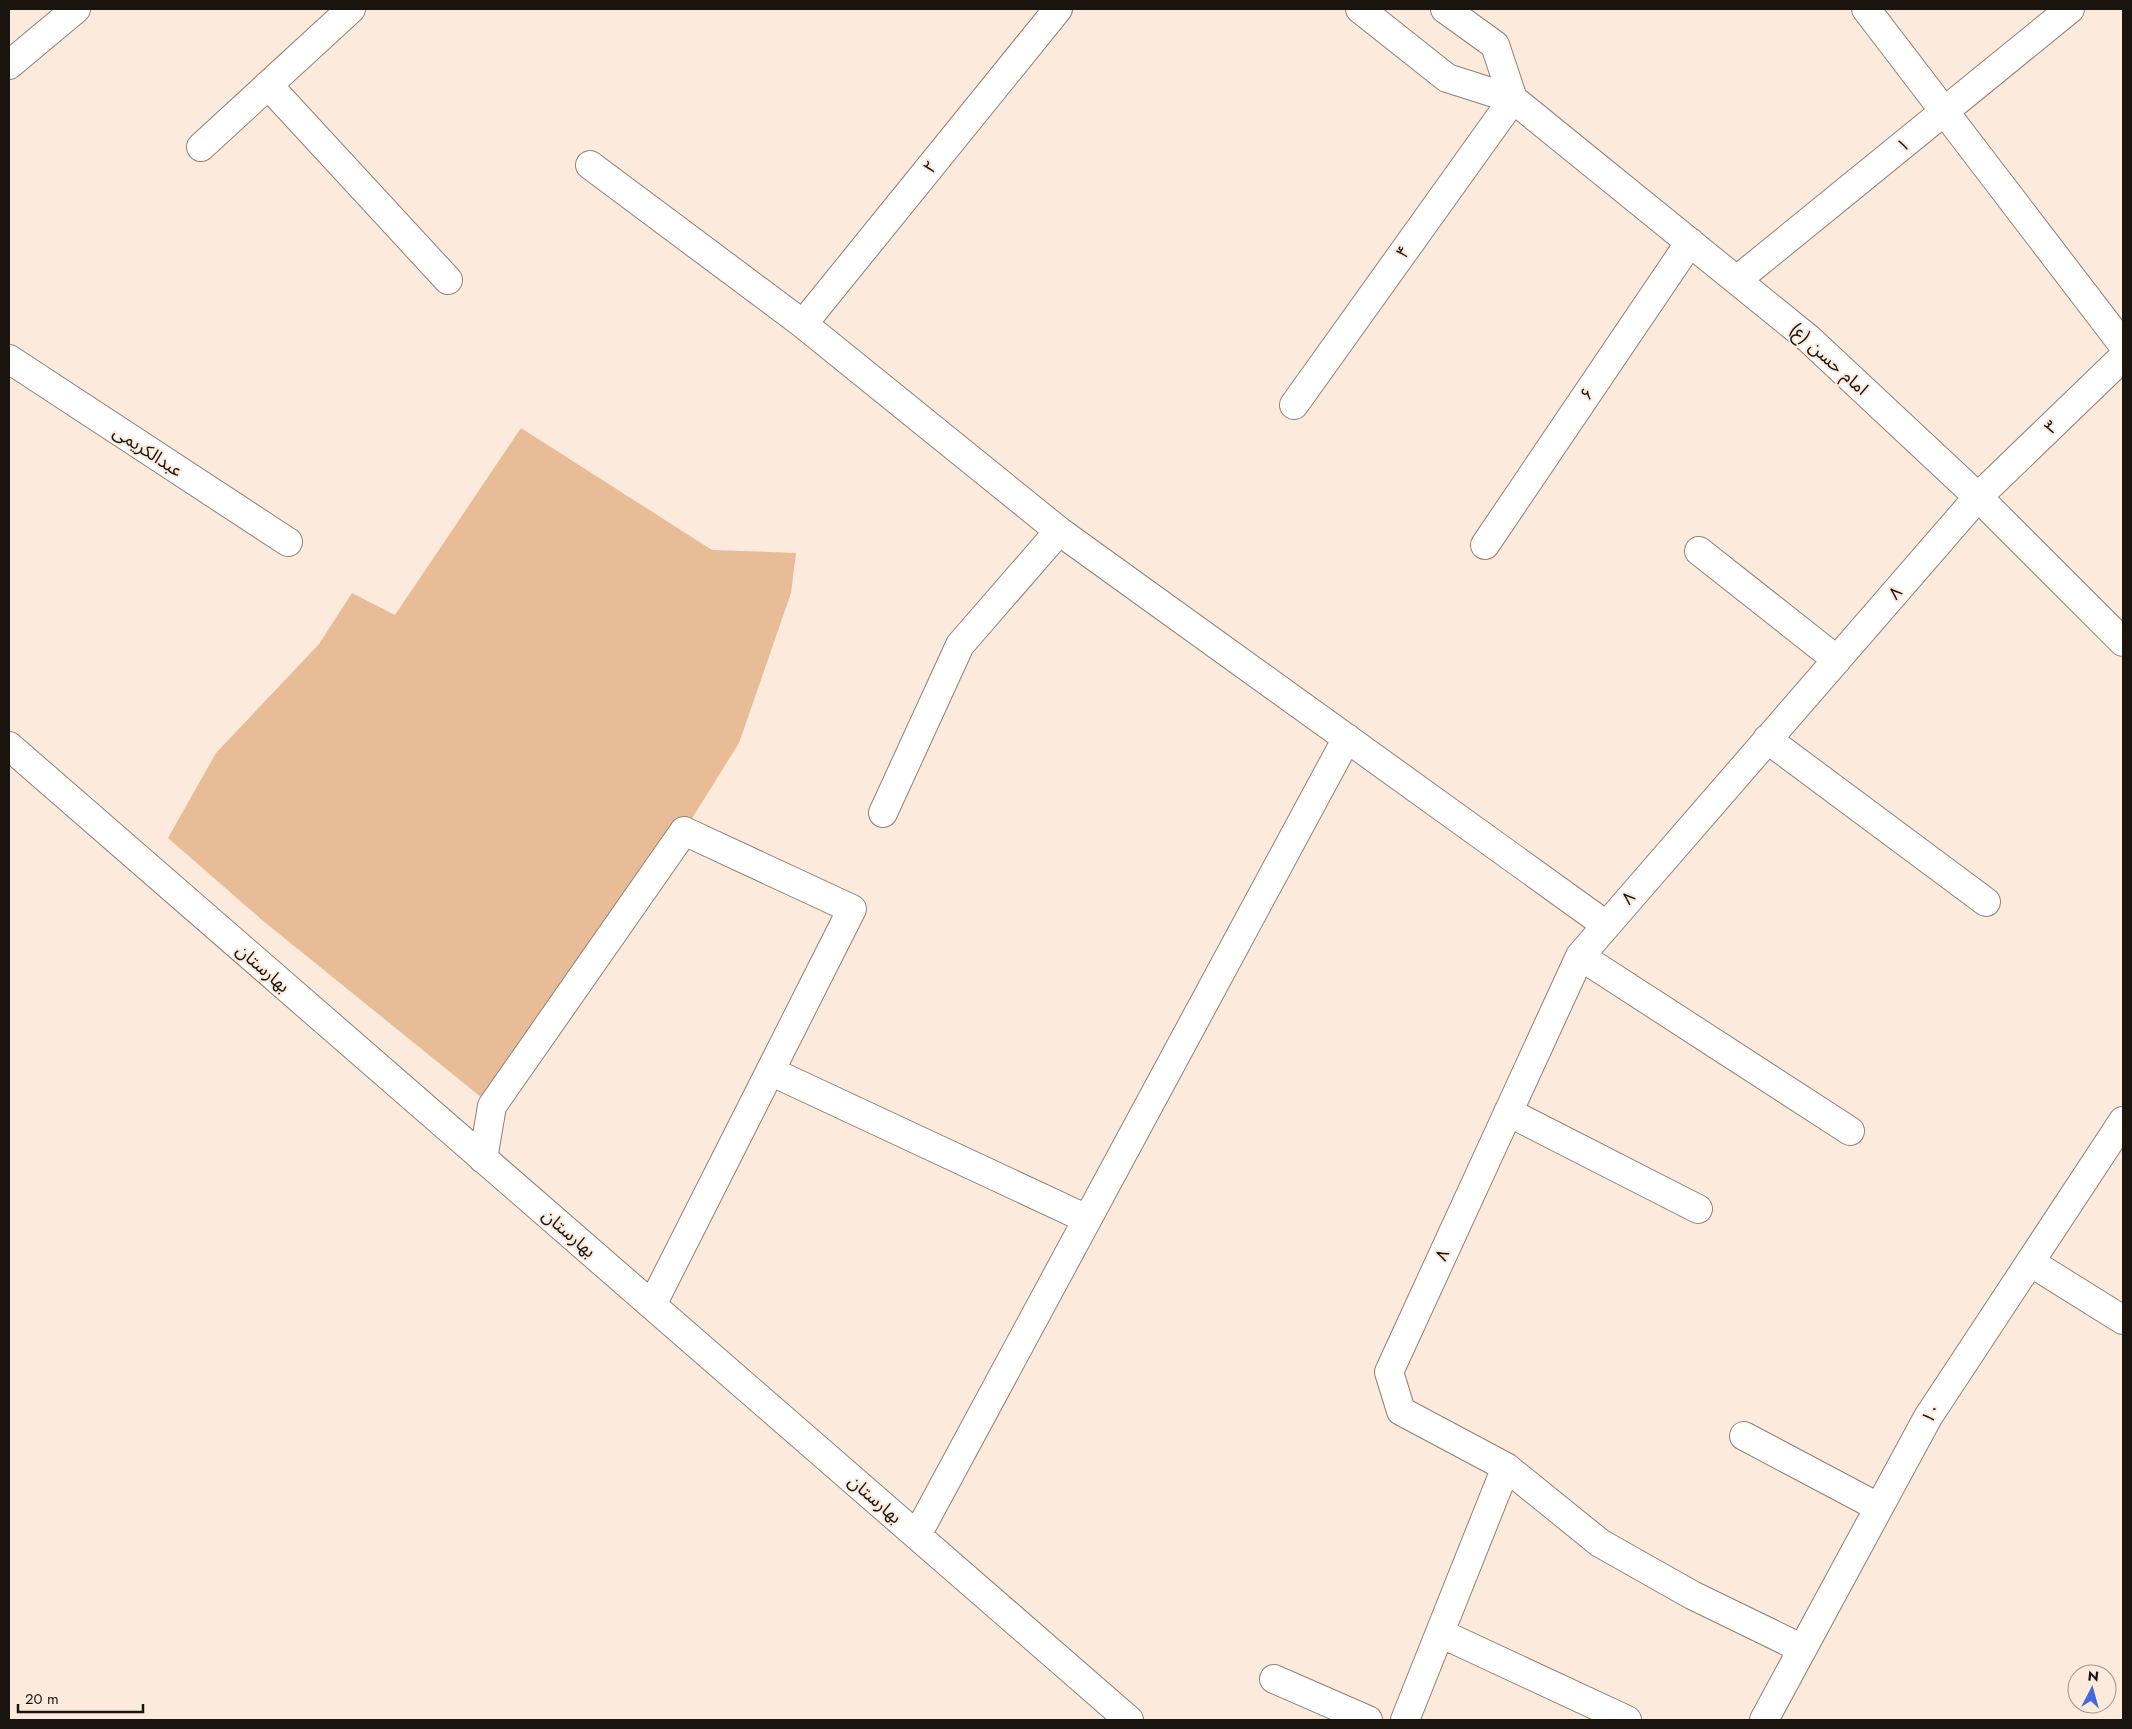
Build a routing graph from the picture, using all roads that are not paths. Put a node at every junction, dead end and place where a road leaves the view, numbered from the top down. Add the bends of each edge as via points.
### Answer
1 (76, 9) edge
2 (351, 9) edge
3 (1058, 9) edge
4 (1360, 9) edge
5 (1445, 9) edge
6 (1866, 9) edge
7 (2070, 9) edge
8 (9, 65) edge
9 (268, 85) junction
10 (1513, 99) junction
11 (1944, 111) junction
12 (201, 147) dead end
13 (590, 165) dead end
14 (1690, 242) junction
15 (448, 280) dead end
16 (1737, 280) junction
17 (802, 324) junction
18 (2123, 345) edge
19 (2123, 357) edge
20 (9, 359) edge
21 (1294, 405) dead end
22 (1978, 497) junction
23 (1059, 530) junction
24 (288, 542) dead end
25 (1484, 545) dead end
26 (1699, 551) dead end
27 (2123, 642) edge
28 (1837, 660) junction
29 (1347, 738) junction
30 (1767, 739) junction
31 (9, 746) edge
32 (883, 813) dead end
33 (1986, 902) dead end
34 (1606, 925) junction
35 (1580, 956) junction
36 (770, 1071) junction
37 (1508, 1112) junction
38 (2123, 1121) edge
39 (1850, 1131) dead end
40 (483, 1159) junction
41 (1698, 1209) dead end
42 (1087, 1219) junction
43 (2030, 1262) junction
44 (652, 1306) junction
45 (2123, 1320) edge
46 (1744, 1436) dead end
47 (1506, 1467) junction
48 (1878, 1507) junction
49 (917, 1535) junction
50 (1440, 1633) junction
51 (1801, 1648) junction
52 (1274, 1679) dead end
53 (1129, 1720) edge
54 (1368, 1720) edge
55 (1405, 1720) edge
56 (1628, 1720) edge
57 (1764, 1720) edge

1 - 8 street
2 - 9 street
3 - 17 street, ۲
4 - 10 street, امام حسن (ع) via 1446,78
5 - 10 street via 1495,45
6 - 11 street
7 - 11 street, ۱
9 - 12 street
9 - 15 street
10 - 14 street, امام حسن (ع)
10 - 21 street, ۴
11 - 16 street, ۱
11 - 18 street
13 - 17 street
14 - 16 street, امام حسن (ع)
14 - 25 street, ۶
16 - 22 street, امام حسن (ع) via 1809,339
17 - 23 street
19 - 22 street, ۳
20 - 24 street, عبدالکریمی
22 - 27 street, امام حسن (ع)
22 - 28 street, ۸
23 - 29 street
23 - 32 street via 960,645
26 - 28 street
28 - 30 street, ۸
29 - 34 street
29 - 42 street
30 - 33 street
30 - 34 street, ۸
31 - 40 street, بهارستان
34 - 35 street, ۸
35 - 37 street, ۸
35 - 39 street
36 - 40 street via 852,909 684,831 492,1106
36 - 42 street
36 - 44 street
37 - 41 street
37 - 47 street, ۸ via 1388,1372 1401,1411
38 - 43 street, ۱۰
40 - 44 street, بهارستان
42 - 49 street
43 - 45 street
43 - 48 street, ۱۰ via 1928,1417
44 - 49 street, بهارستان
46 - 48 street
47 - 50 street
47 - 51 street via 1600,1542 1692,1595
48 - 51 street, ۱۰
49 - 53 street, بهارستان
50 - 55 street
50 - 56 street
51 - 57 street, ۱۰
52 - 54 street

